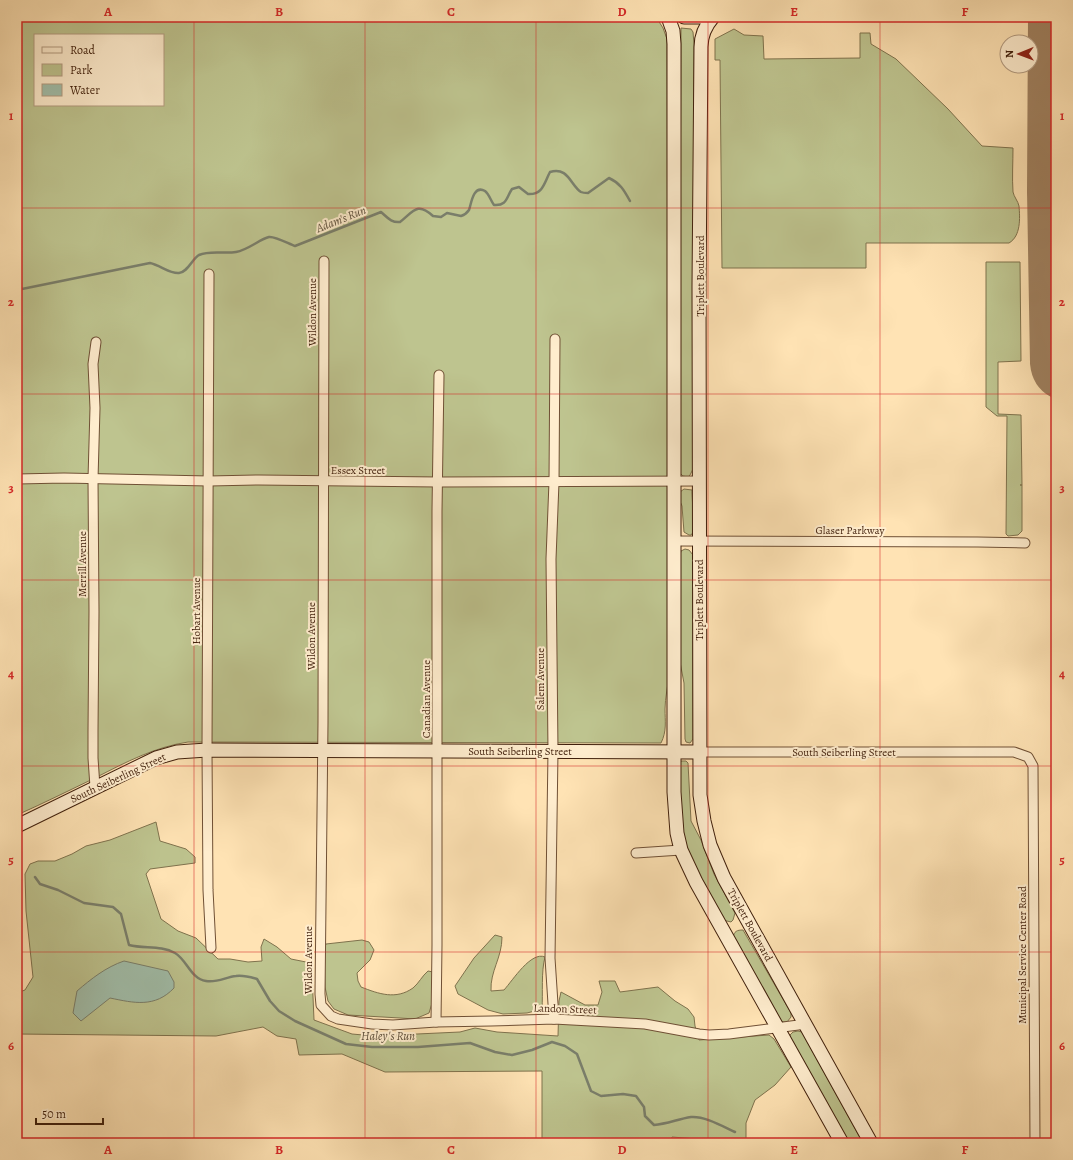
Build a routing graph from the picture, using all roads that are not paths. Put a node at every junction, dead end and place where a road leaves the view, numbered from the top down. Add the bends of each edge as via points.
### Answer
1 (668, 17) edge
2 (684, 17) edge
3 (702, 17) edge
4 (713, 17) edge
5 (324, 261) dead end
6 (209, 274) dead end
7 (555, 339) dead end
8 (96, 342) dead end
9 (439, 376) dead end
10 (17, 479) edge
11 (93, 479) junction
12 (209, 481) junction
13 (323, 481) junction
14 (700, 481) junction
15 (438, 482) junction
16 (554, 482) junction
17 (675, 482) junction
18 (675, 542) junction
19 (700, 542) junction
20 (1025, 543) dead end
21 (207, 750) junction
22 (323, 751) junction
23 (438, 751) junction
24 (553, 751) junction
25 (674, 752) junction
26 (700, 752) junction
27 (1033, 766) joint
28 (95, 787) junction
29 (17, 826) edge
30 (681, 850) junction
31 (636, 853) dead end
32 (211, 948) dead end
33 (326, 1010) joint
34 (554, 1019) junction
35 (436, 1022) junction
36 (806, 1024) junction
37 (779, 1028) junction
38 (842, 1143) edge
39 (871, 1143) edge
40 (1035, 1143) edge

1 - 17 main road via 674,44
2 - 3 main road
4 - 14 main road, Triplett Boulevard via 701,43
5 - 13 street, Wildon Avenue
6 - 12 street, Hobart Avenue
7 - 16 street, Salem Avenue
8 - 11 street, Merrill Avenue via 93,364
9 - 15 street, Canadian Avenue
10 - 11 street, Essex Street
11 - 12 street, Essex Street
11 - 28 street, Merrill Avenue
12 - 13 street, Essex Street
12 - 21 street, Hobart Avenue
13 - 15 street, Essex Street
13 - 22 street, Wildon Avenue
14 - 17 street, Essex Street
14 - 19 main road, Triplett Boulevard
15 - 16 street, Essex Street
15 - 23 street, Canadian Avenue
16 - 17 street, Essex Street
16 - 24 street, Salem Avenue via 551,559
17 - 18 main road
18 - 19 street, Glaser Parkway
18 - 25 main road
19 - 20 street, Glaser Parkway
19 - 26 main road, Triplett Boulevard
21 - 22 main road, South Seiberling Street
21 - 28 main road, South Seiberling Street via 163,755
21 - 32 street, Hobart Avenue
22 - 23 main road, South Seiberling Street
22 - 33 street, Wildon Avenue via 320,994 321,1003
23 - 24 main road, South Seiberling Street
23 - 35 street, Canadian Avenue
24 - 25 main road, South Seiberling Street
24 - 34 street, Salem Avenue via 550,958
25 - 26 main road, South Seiberling Street
25 - 30 main road via 674,805
26 - 27 street, South Seiberling Street via 1014,752 1026,756
26 - 36 main road, Triplett Boulevard via 700,794 710,845 724,878
27 - 40 street, Municipal Service Center Road
28 - 29 main road, South Seiberling Street
30 - 31 street
30 - 37 main road via 696,882
33 - 35 street, Landon Street via 338,1019 372,1024
34 - 35 street, Landon Street
34 - 37 street, Landon Street via 644,1024 709,1035
36 - 37 street, Landon Street
36 - 39 main road, Triplett Boulevard
37 - 38 main road

